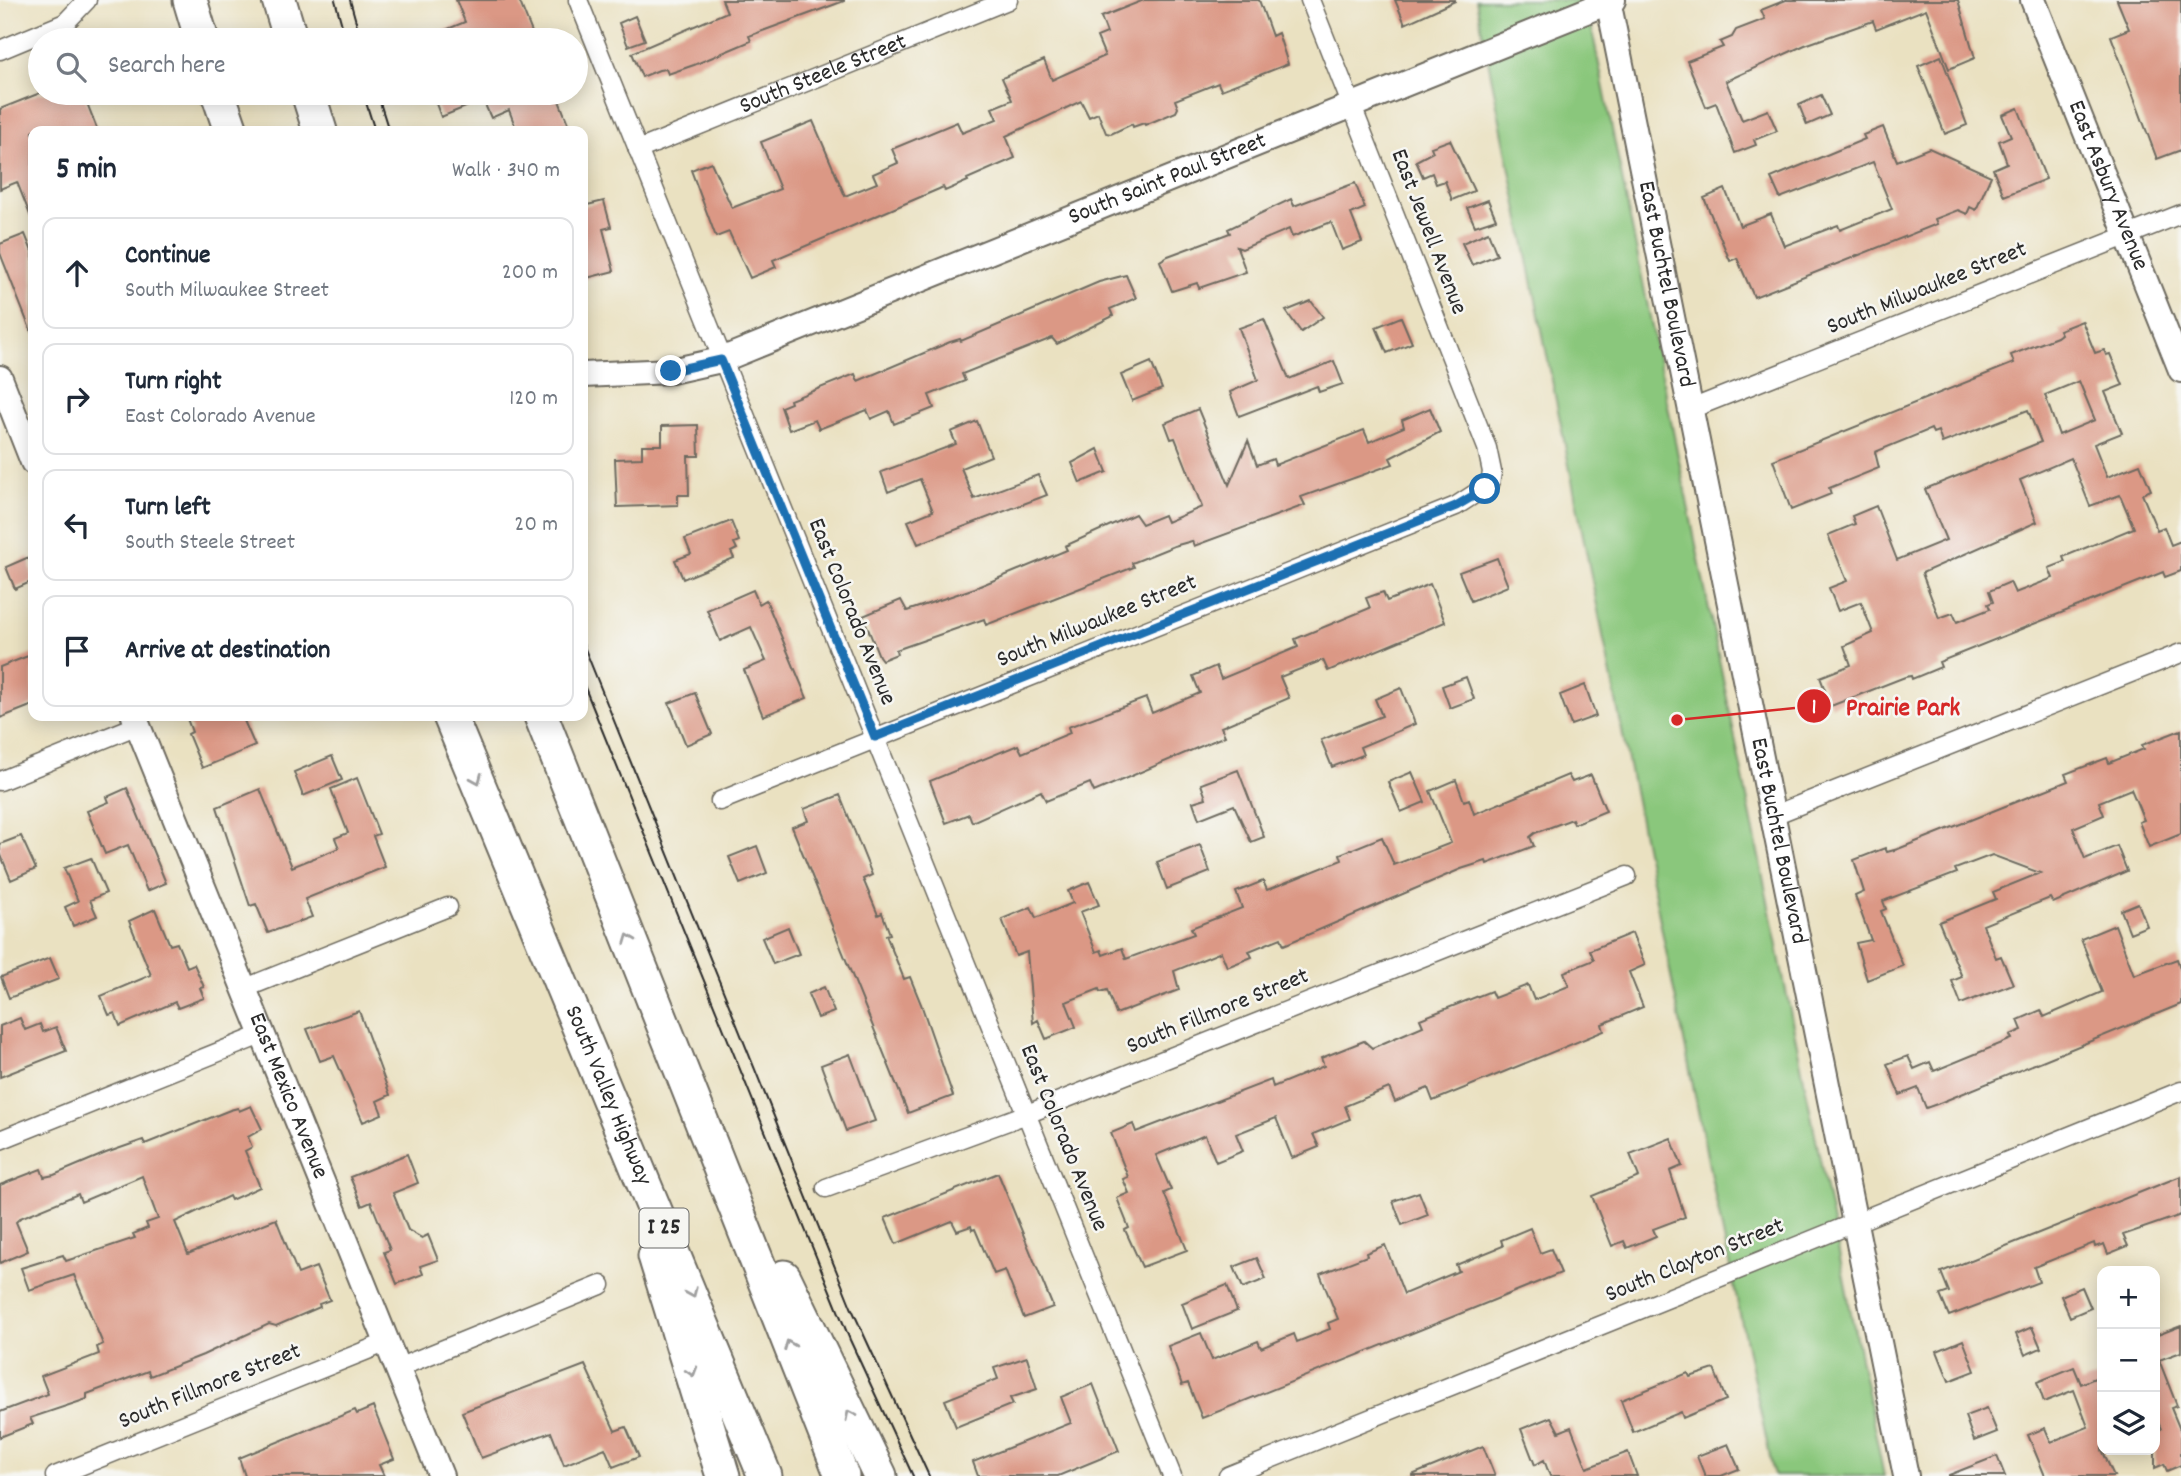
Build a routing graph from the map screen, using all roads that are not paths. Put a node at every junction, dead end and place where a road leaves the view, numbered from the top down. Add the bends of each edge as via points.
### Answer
1 (190, 0) edge
2 (279, 0) edge
3 (578, 0) edge
4 (1008, 0) edge
5 (1310, 0) edge
6 (2034, 0) edge
7 (1610, 1) edge
8 (85, 2) edge
9 (57, 28) edge
10 (198, 28) edge
11 (287, 28) edge
12 (28, 40) edge
13 (0, 50) edge
14 (222, 105) edge
15 (312, 105) edge
16 (1352, 105) junction
17 (229, 126) edge
18 (318, 126) edge
19 (638, 150) junction
20 (2181, 214) edge
21 (2127, 235) junction
22 (721, 360) junction
23 (2181, 370) edge
24 (588, 375) edge
25 (0, 378) edge
26 (1691, 410) junction
27 (16, 411) edge
28 (28, 447) edge
29 (1490, 484) joint
30 (2181, 653) edge
31 (136, 721) edge
32 (452, 721) edge
33 (543, 721) edge
34 (875, 737) junction
35 (0, 781) edge
36 (720, 801) dead end
37 (1774, 815) junction
38 (1627, 876) dead end
39 (448, 907) dead end
40 (561, 982) junction
41 (243, 989) junction
42 (653, 1003) junction
43 (261, 1035) junction
44 (2181, 1091) edge
45 (1027, 1114) junction
46 (0, 1140) edge
47 (826, 1188) dead end
48 (1855, 1223) junction
49 (601, 1285) dead end
50 (385, 1343) junction
51 (396, 1369) junction
52 (55, 1476) edge
53 (441, 1476) edge
54 (723, 1476) edge
55 (765, 1476) edge
56 (842, 1476) edge
57 (880, 1476) edge
58 (1172, 1476) edge
59 (1228, 1476) edge
60 (1906, 1476) edge

1 - 10 highway
2 - 11 highway
3 - 19 street, East Colorado Avenue
4 - 19 street, South Steele Street
5 - 16 street, East Jewell Avenue
6 - 21 street, East Asbury Avenue
7 - 16 street, South Saint Paul Street
7 - 26 street, East Buchtel Boulevard
8 - 9 street
12 - 13 street
14 - 17 highway
15 - 18 highway
16 - 22 street, South Saint Paul Street
16 - 29 street, East Jewell Avenue via 1487,448
19 - 22 street, East Colorado Avenue
20 - 21 street, South Milwaukee Street
21 - 23 street, East Asbury Avenue
21 - 26 street, South Milwaukee Street
22 - 24 street via 671,371
22 - 34 street, East Colorado Avenue
25 - 27 street
26 - 37 street, East Buchtel Boulevard
27 - 28 street
29 - 34 street, South Milwaukee Street via 1456,506
30 - 37 street
31 - 35 street
31 - 41 street, East Mexico Avenue
32 -> 40 highway, South Valley Highway / I 25
42 -> 33 highway
34 - 36 street, South Milwaukee Street
34 - 45 street, East Colorado Avenue
37 - 48 street, East Buchtel Boulevard
38 - 45 street, South Fillmore Street
39 - 41 street
40 -> 54 highway
40 -> 55 highway, South Valley Highway / I 25
41 - 43 street, East Mexico Avenue
56 -> 42 highway
57 -> 42 highway
43 - 46 street
43 - 50 street, East Mexico Avenue
44 - 48 street, South Clayton Street
45 - 47 street, South Fillmore Street
45 - 58 street, East Colorado Avenue
48 - 59 street, South Clayton Street
48 - 60 street, East Buchtel Boulevard
49 - 51 street
50 - 51 street, East Mexico Avenue
50 - 52 street, South Fillmore Street
51 - 53 street, East Mexico Avenue

